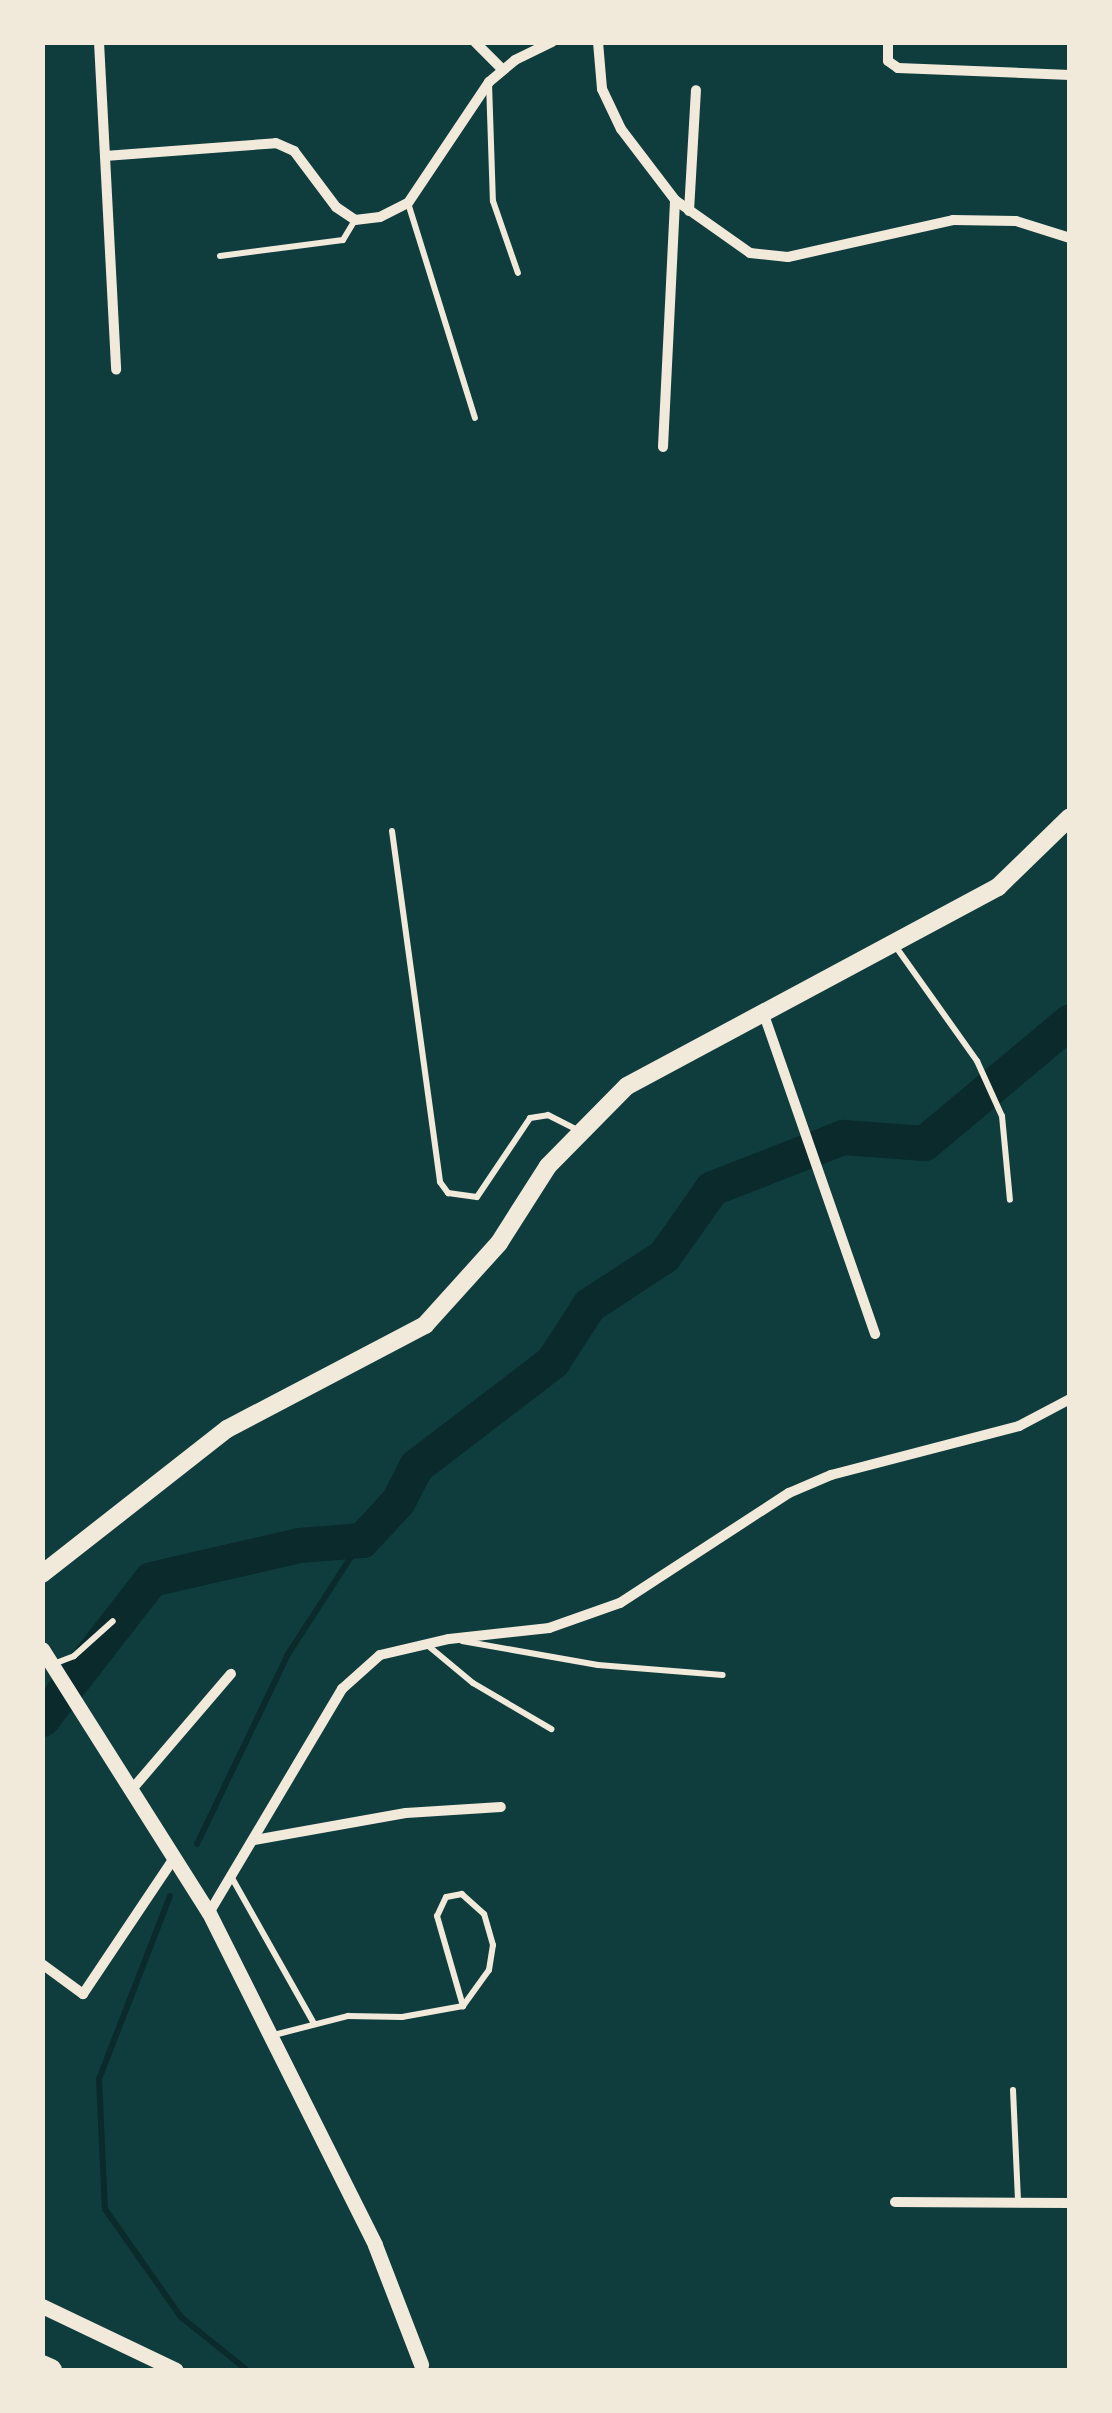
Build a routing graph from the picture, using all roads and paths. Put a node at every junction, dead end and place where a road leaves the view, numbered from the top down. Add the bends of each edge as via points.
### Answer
1 (100, 42) edge
2 (474, 42) edge
3 (552, 42) edge
4 (598, 42) edge
5 (888, 42) edge
6 (502, 69) junction
7 (1070, 74) edge
8 (489, 82) junction
9 (696, 90) dead end
10 (105, 156) junction
11 (675, 200) junction
12 (408, 203) junction
13 (689, 211) junction
14 (355, 220) junction
15 (1070, 238) edge
16 (220, 256) dead end
17 (518, 273) dead end
18 (116, 370) dead end
19 (475, 418) dead end
20 (664, 447) dead end
21 (1070, 817) edge
22 (392, 831) dead end
23 (896, 946) junction
24 (763, 1012) junction
25 (580, 1130) junction
26 (1010, 1200) dead end
27 (874, 1334) dead end
28 (1070, 1398) edge
29 (42, 1574) edge
30 (113, 1621) dead end
31 (449, 1639) junction
32 (426, 1644) junction
33 (42, 1649) edge
34 (56, 1664) junction
35 (232, 1674) dead end
36 (723, 1675) dead end
37 (552, 1729) dead end
38 (134, 1787) junction
39 (501, 1807) dead end
40 (254, 1840) junction
41 (174, 1858) junction
42 (231, 1876) junction
43 (208, 1913) junction
44 (42, 1964) edge
45 (463, 2006) junction
46 (313, 2022) junction
47 (270, 2036) junction
48 (1013, 2090) dead end
49 (895, 2202) dead end
50 (1018, 2202) junction
51 (1070, 2202) edge
52 (42, 2306) edge
53 (42, 2366) edge
54 (424, 2368) edge
55 (51, 2370) edge
56 (176, 2370) edge

1 - 10 street
2 - 6 street
3 - 6 street
4 - 11 street via 606,103
5 - 7 street via 888,62 898,68
6 - 8 street
8 - 12 street
8 - 17 lane via 493,200
9 - 13 street
10 - 14 street via 286,145 336,207
10 - 18 street
11 - 13 street
11 - 20 street
12 - 14 street
12 - 19 lane
13 - 15 street via 750,253 788,258 953,220 1016,221
14 - 16 lane via 343,240
21 - 23 main road via 998,887
22 - 25 lane via 440,1182 448,1193 478,1197 530,1118 548,1115
23 - 24 main road
23 - 26 lane via 976,1061 1002,1116
24 - 25 main road via 666,1060
24 - 27 street
25 - 29 main road via 499,1243 424,1324 227,1429
28 - 31 street via 1019,1426 831,1475 789,1493 620,1603 549,1628
30 - 34 lane
31 - 32 street
31 - 36 lane via 598,1665
32 - 37 lane via 474,1683
32 - 40 street via 380,1655 358,1671
33 - 34 street
34 - 38 street
35 - 38 street
38 - 41 street
39 - 40 street via 406,1812
40 - 42 street
41 - 43 street
41 - 44 street via 83,1994
42 - 43 street
42 - 46 lane
43 - 47 street
45 - 45 lane via 437,1916 446,1897 462,1894 484,1914 493,1945 490,1970
45 - 46 lane
46 - 47 lane
47 - 54 street via 375,2244
48 - 50 lane
49 - 50 street
50 - 51 street
52 - 56 street
53 - 55 highway

